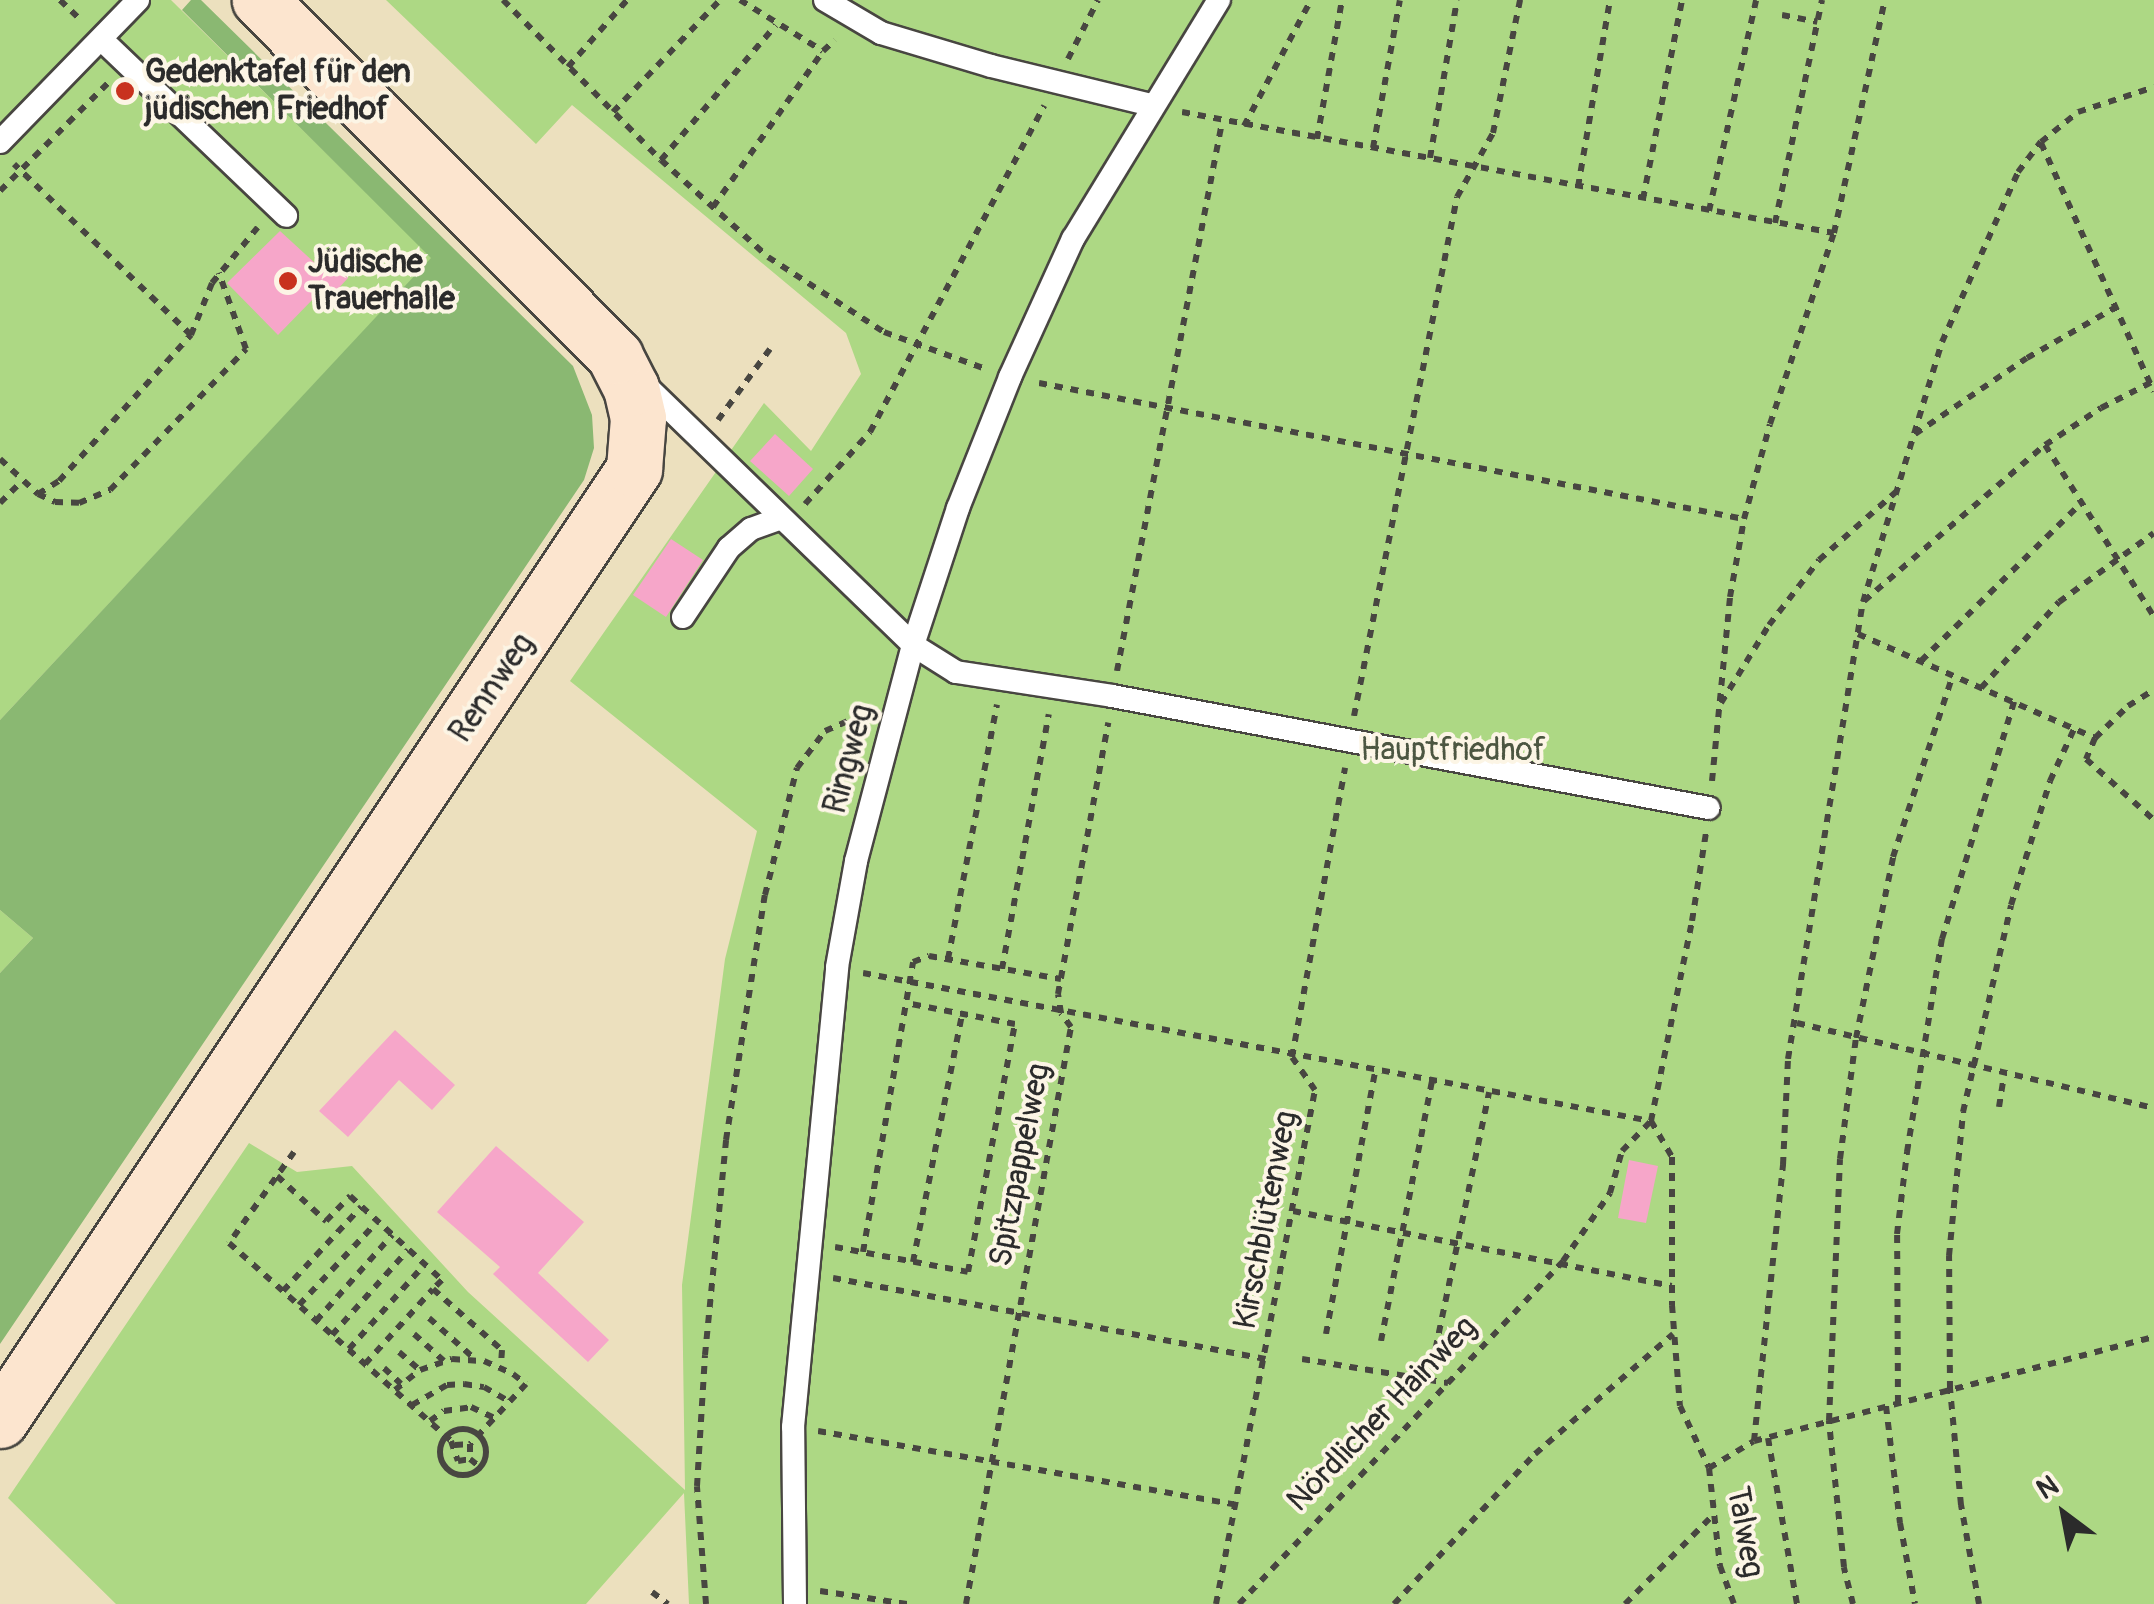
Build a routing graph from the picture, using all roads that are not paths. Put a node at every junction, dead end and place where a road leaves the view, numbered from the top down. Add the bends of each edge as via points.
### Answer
1 (138, 0) edge
2 (260, 0) edge
3 (825, 0) edge
4 (1219, 0) edge
5 (100, 39) junction
6 (1151, 105) junction
7 (5, 151) edge
8 (280, 212) road end
9 (616, 356) junction
10 (784, 521) junction
11 (683, 617) dead end
12 (913, 645) junction
13 (1709, 808) road end
14 (0, 1420) edge
15 (795, 1596) edge

1 - 5 lane
2 - 9 street, Rennweg
3 - 6 lane via 882,33
4 - 6 lane, Ringweg
5 - 7 lane
5 - 8 lane
6 - 12 lane, Ringweg via 1073,240 1010,377
9 - 10 lane
9 - 14 street, Rennweg via 638,418 634,469 623,492
10 - 11 lane via 751,529 729,548
10 - 12 lane
12 - 13 lane via 956,672
12 - 15 lane, Ringweg via 856,861 837,968 793,1426

